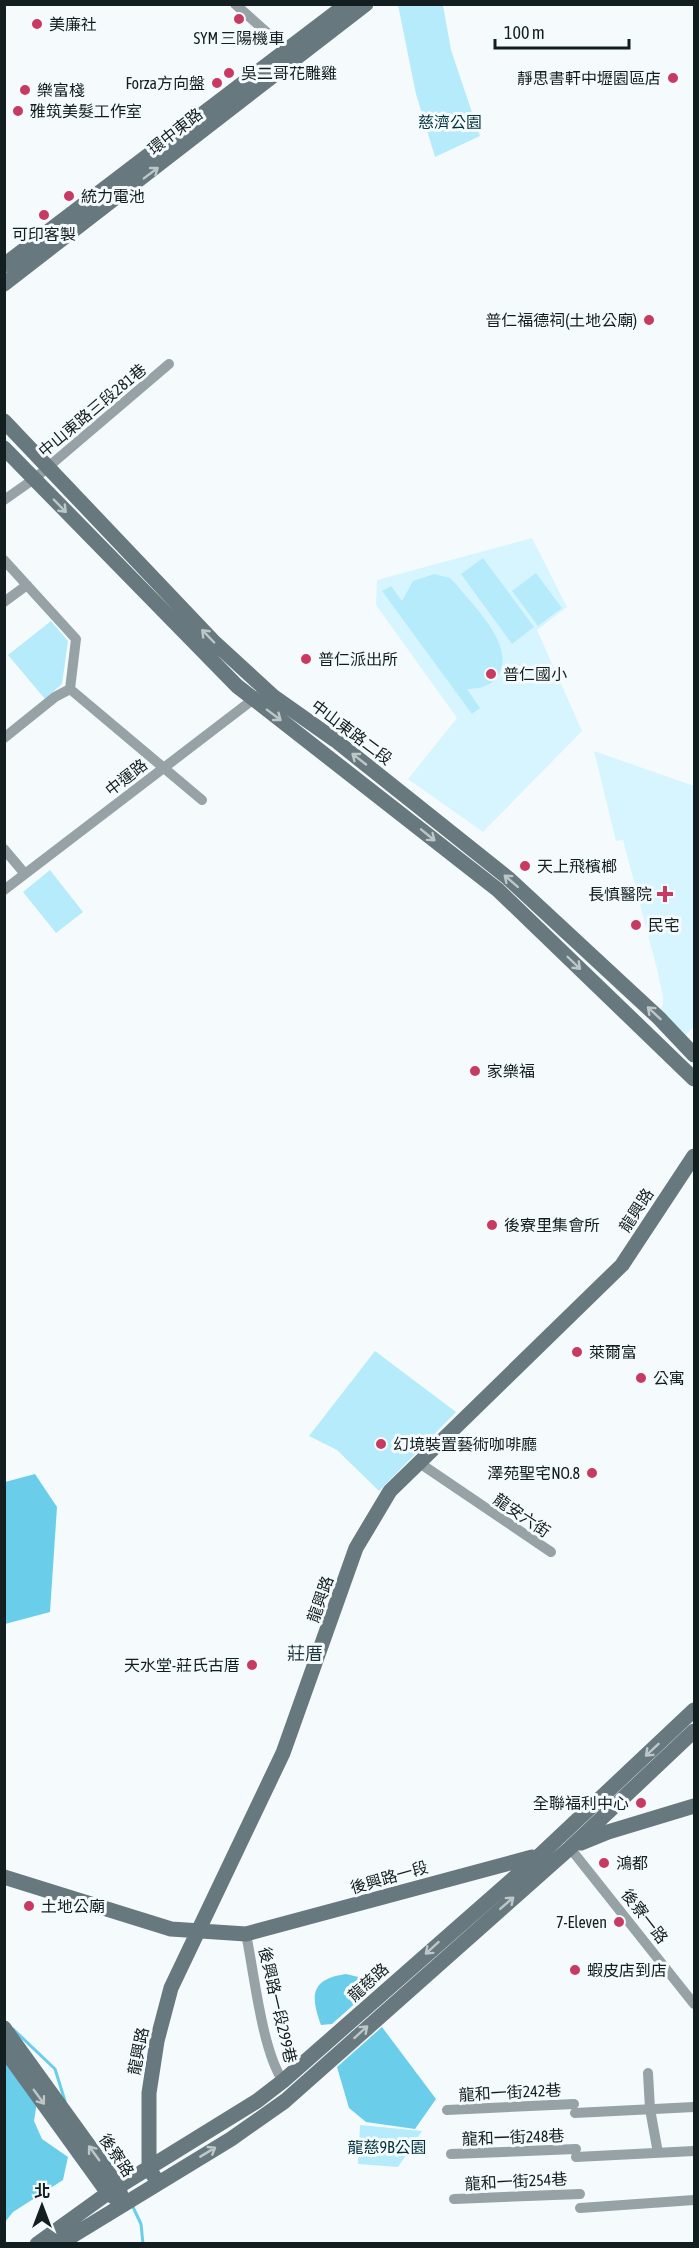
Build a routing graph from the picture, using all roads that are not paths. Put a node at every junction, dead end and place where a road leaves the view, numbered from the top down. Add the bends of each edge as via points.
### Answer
1 (235, 4) edge
2 (347, 4) edge
3 (366, 4) edge
4 (293, 55) junction
5 (4, 265) edge
6 (4, 284) edge
7 (170, 364) dead end
8 (4, 421) edge
9 (4, 448) edge
10 (47, 466) junction
11 (34, 479) junction
12 (4, 500) edge
13 (4, 560) edge
14 (27, 585) junction
15 (4, 602) edge
16 (70, 689) junction
17 (266, 689) junction
18 (253, 700) junction
19 (4, 738) edge
20 (162, 768) junction
21 (202, 800) dead end
22 (4, 849) edge
23 (25, 874) junction
24 (4, 890) edge
25 (694, 1055) edge
26 (694, 1079) edge
27 (694, 1155) edge
28 (418, 1462) junction
29 (551, 1552) dead end
30 (694, 1710) edge
31 (694, 1731) edge
32 (694, 1806) edge
33 (570, 1848) junction
34 (540, 1855) junction
35 (4, 1877) edge
36 (197, 1932) junction
37 (246, 1934) junction
38 (694, 2004) edge
39 (4, 2028) edge
40 (4, 2049) edge
41 (648, 2073) dead end
42 (283, 2081) junction
43 (694, 2107) edge
44 (650, 2109) junction
45 (447, 2110) dead end
46 (694, 2151) edge
47 (658, 2153) junction
48 (451, 2154) dead end
49 (149, 2169) junction
50 (158, 2182) junction
51 (113, 2190) junction
52 (580, 2193) dead end
53 (454, 2199) dead end
54 (694, 2200) edge
55 (123, 2204) junction
56 (580, 2208) dead end
57 (37, 2244) edge
58 (59, 2244) edge

1 - 4 street
2 - 4 street, 環中東路
3 - 4 street, 環中東路
4 - 5 street, 環中東路
6 -> 4 street, 環中東路
7 - 10 street, 中山東路三段281巷
8 - 10 street, 中山東路二段
9 - 11 street, 中山東路二段
10 - 11 street, 中山東路三段281巷
17 -> 10 street, 中山東路二段 via 213,641
11 - 12 street, 中山東路三段281巷
11 -> 18 street, 中山東路二段 via 202,653
13 - 14 street
14 - 15 street
14 - 16 street via 76,639
16 - 19 street
16 - 20 street
17 - 18 street, 中運路
25 -> 17 street, 中山東路二段 via 508,878
18 - 20 street, 中運路
18 -> 26 street, 中山東路二段 via 498,890
20 - 21 street
20 - 23 street, 中運路
22 - 23 street
23 - 24 street, 中運路
27 - 28 street, 龍興路 via 617,1270
28 - 29 street, 龍安六街
28 - 36 street, 龍興路 via 390,1491 356,1548 283,1753
30 -> 34 street, 龍慈路
31 - 33 street, 龍慈路
32 - 33 street, 後興路一段
33 - 34 street, 後興路一段
33 - 38 street, 後寮一路
50 -> 33 street, 龍慈路 via 231,2139 285,2101
34 - 37 street, 後興路一段
34 -> 42 street, 龍慈路
35 - 36 street, 後興路一段 via 171,1929
36 - 37 street, 後興路一段
36 - 49 street, 龍興路 via 171,1988 157,2041 150,2083
37 - 42 street, 後興路一段299巷 via 267,2038
51 -> 39 street, 後寮路
40 -> 51 street, 後寮路
41 - 44 street
42 - 49 street, 龍慈路
43 - 44 street, 龍和一街242巷
44 - 45 street, 龍和一街242巷
44 - 47 street
46 - 47 street, 龍和一街248巷
47 - 48 street, 龍和一街248巷
49 - 50 street
49 - 51 street, 龍慈路
50 - 55 street, 龍慈路
51 - 55 street, 後寮路
51 - 57 street, 龍慈路
52 - 53 street, 龍和一街254巷
54 - 56 street
55 - 58 street, 龍慈路

